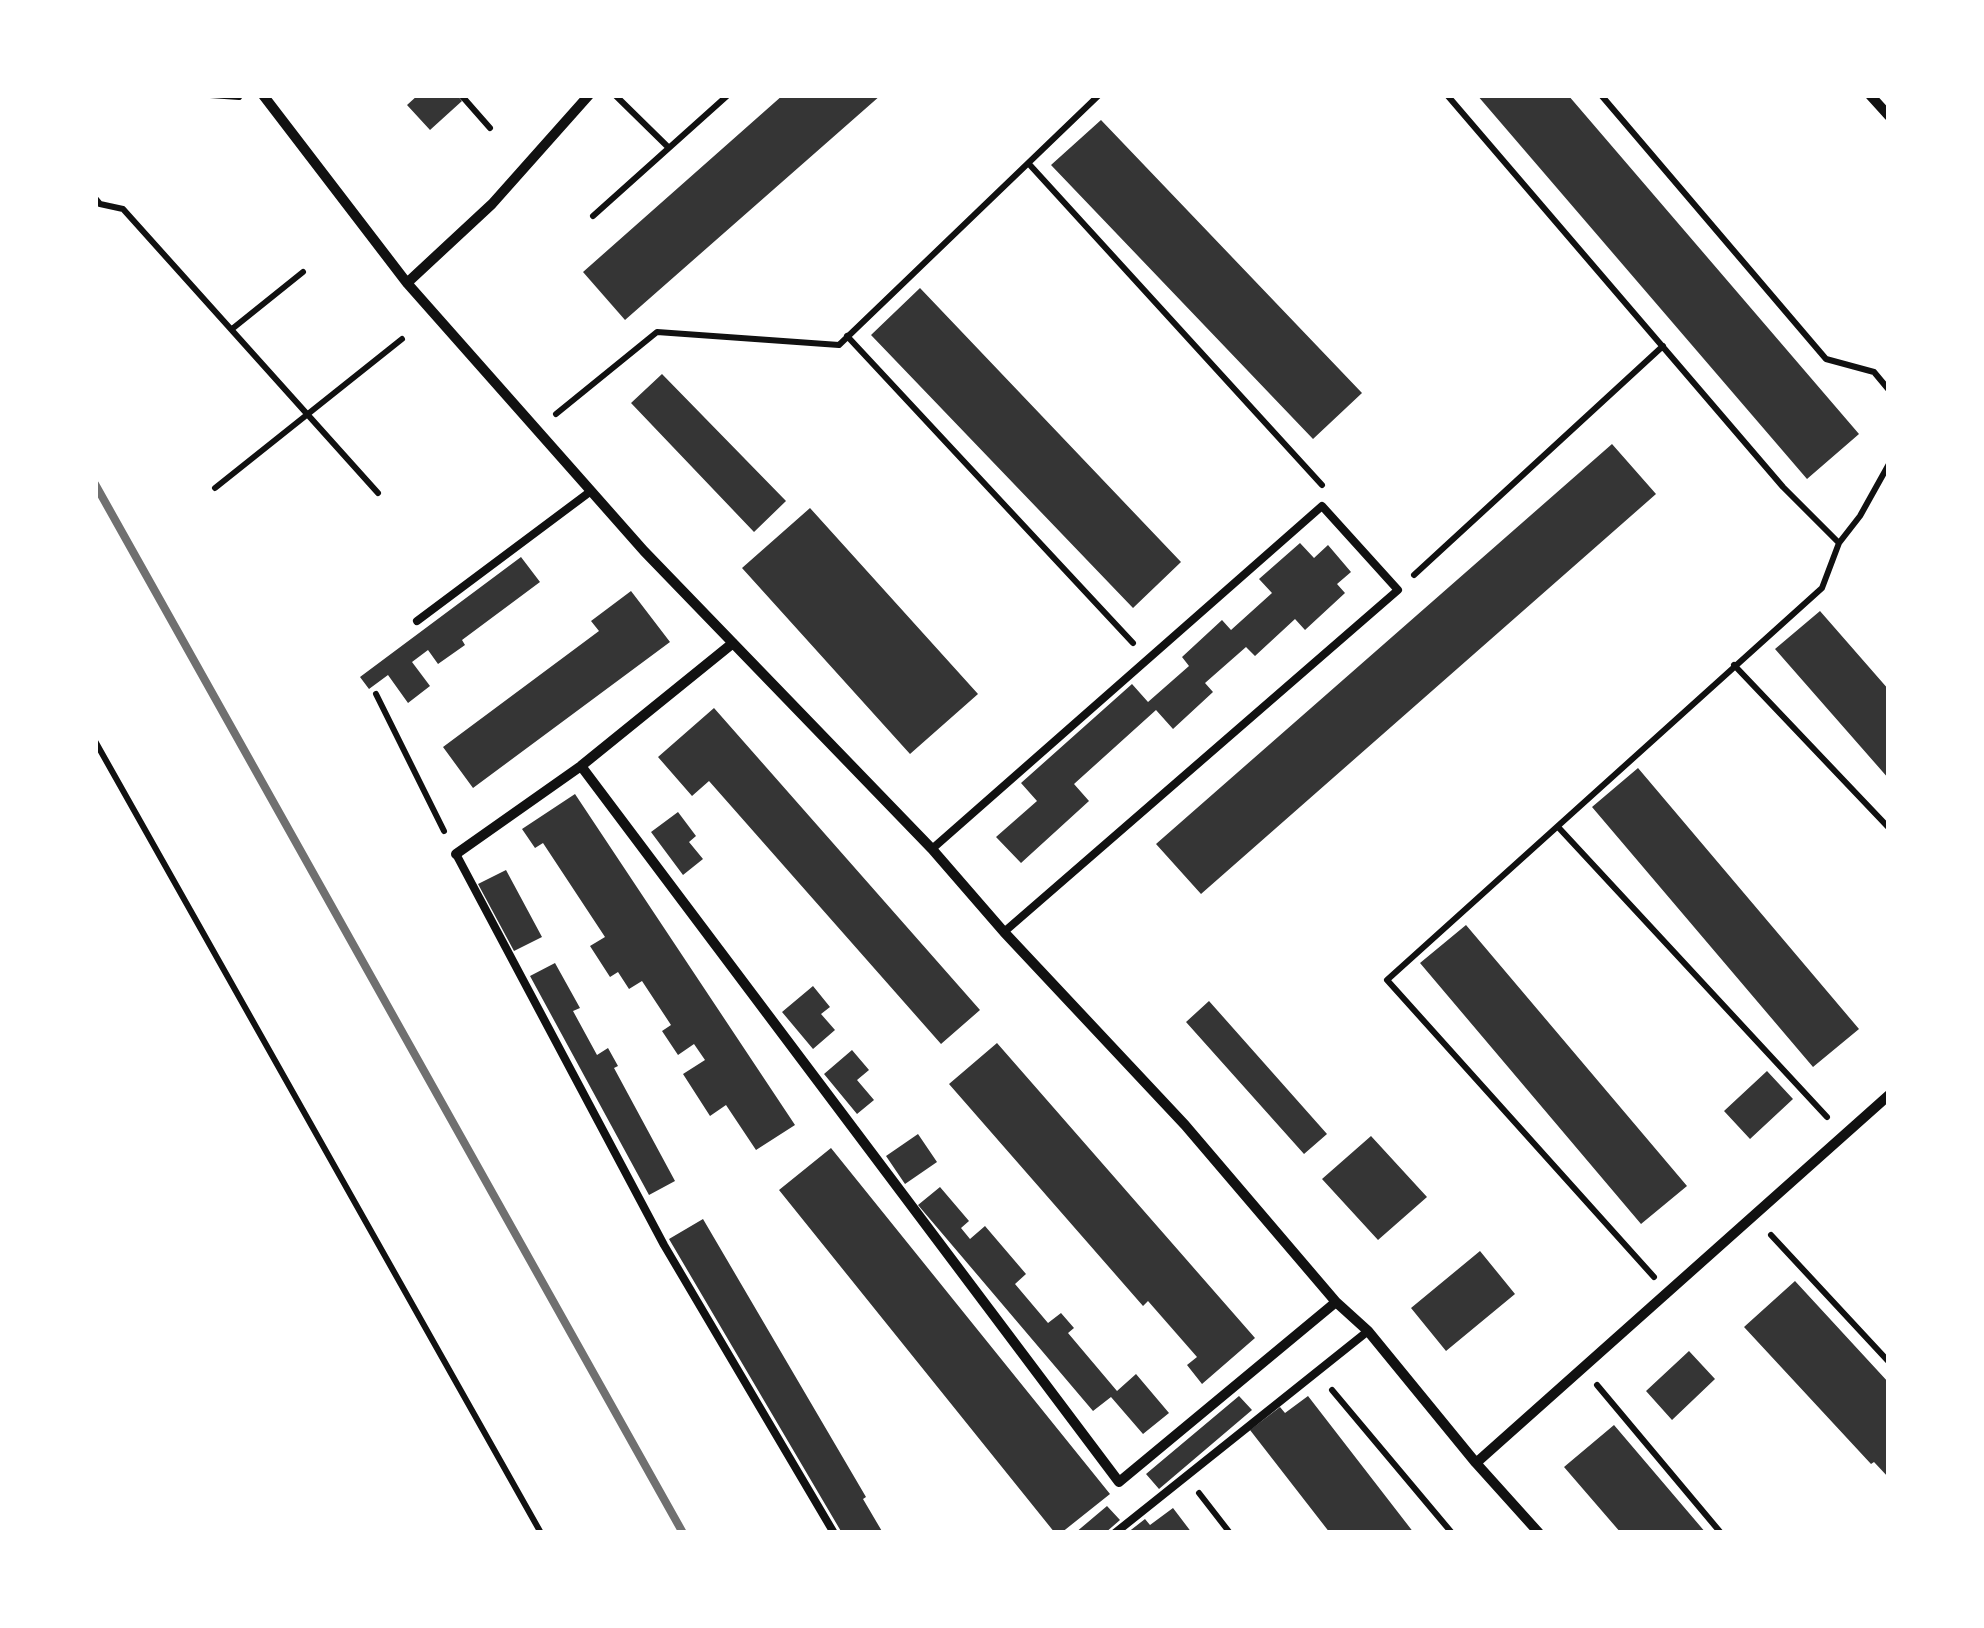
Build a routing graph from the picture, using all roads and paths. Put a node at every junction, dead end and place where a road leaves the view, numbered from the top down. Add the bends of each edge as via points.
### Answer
1 (210, 95) edge
2 (251, 95) edge
3 (263, 95) edge
4 (461, 95) edge
5 (589, 95) edge
6 (615, 95) edge
7 (728, 95) edge
8 (1100, 95) edge
9 (1448, 95) edge
10 (1601, 95) edge
11 (1870, 95) edge
12 (1889, 116) edge
13 (490, 128) dead end
14 (669, 148) junction
15 (1030, 164) junction
16 (95, 198) edge
17 (593, 216) dead end
18 (304, 272) dead end
19 (407, 283) junction
20 (232, 330) junction
21 (848, 336) junction
22 (402, 340) dead end
23 (1663, 346) junction
24 (1889, 390) edge
25 (308, 415) junction
26 (537, 430) junction
27 (1889, 464) edge
28 (215, 488) dead end
29 (591, 491) junction
30 (378, 493) dead end
31 (1322, 506) junction
32 (1839, 543) junction
33 (1398, 590) junction
34 (417, 621) dead end
35 (733, 642) junction
36 (1148, 658) junction
37 (1734, 664) junction
38 (376, 694) dead end
39 (95, 741) edge
40 (581, 766) junction
41 (1559, 828) junction
42 (1889, 828) edge
43 (932, 849) junction
44 (456, 854) junction
45 (1004, 932) junction
46 (1889, 1095) edge
47 (1844, 1135) junction
48 (1753, 1216) junction
49 (1668, 1292) junction
50 (1336, 1302) junction
51 (1368, 1331) junction
52 (1889, 1362) edge
53 (1582, 1368) junction
54 (1316, 1370) junction
55 (1476, 1463) junction
56 (1186, 1476) junction
57 (541, 1533) edge
58 (834, 1533) edge
59 (1115, 1533) edge
60 (1230, 1533) edge
61 (1452, 1533) edge
62 (1539, 1533) edge
63 (1722, 1533) edge

1 - 2 path
3 - 19 street
4 - 13 path
5 - 19 street via 492,204
6 - 14 path
7 - 14 path
8 - 15 path
9 - 23 path
10 - 24 path via 1826,360 1874,372
11 - 12 street
14 - 17 path
15 - 21 path
15 - 31 path via 1324,487
16 - 20 path via 124,209
18 - 20 path
19 - 26 street
20 - 25 path
21 - 26 path via 839,345 657,332
21 - 36 path
22 - 25 path
23 - 32 path via 1783,488
23 - 33 path
25 - 28 path
25 - 30 path
26 - 29 street
27 - 32 path
29 - 34 lane
29 - 35 street
31 - 33 lane
31 - 36 lane
32 - 37 path via 1822,588
33 - 45 lane
35 - 40 street
35 - 43 street
36 - 43 lane
37 - 41 path
37 - 42 path
38 - 44 path
39 - 57 path
40 - 44 street
40 - 50 street via 1118,1482
41 - 47 path
41 - 49 path via 1387,980
43 - 45 street
44 - 58 lane via 664,1244
45 - 50 street via 1185,1124
46 - 47 street
47 - 48 street
48 - 49 street
48 - 52 path
49 - 53 street
50 - 51 street
51 - 54 lane
51 - 55 street
53 - 55 street
53 - 63 path
54 - 56 lane
54 - 61 path
55 - 62 street
56 - 59 lane
56 - 60 path

